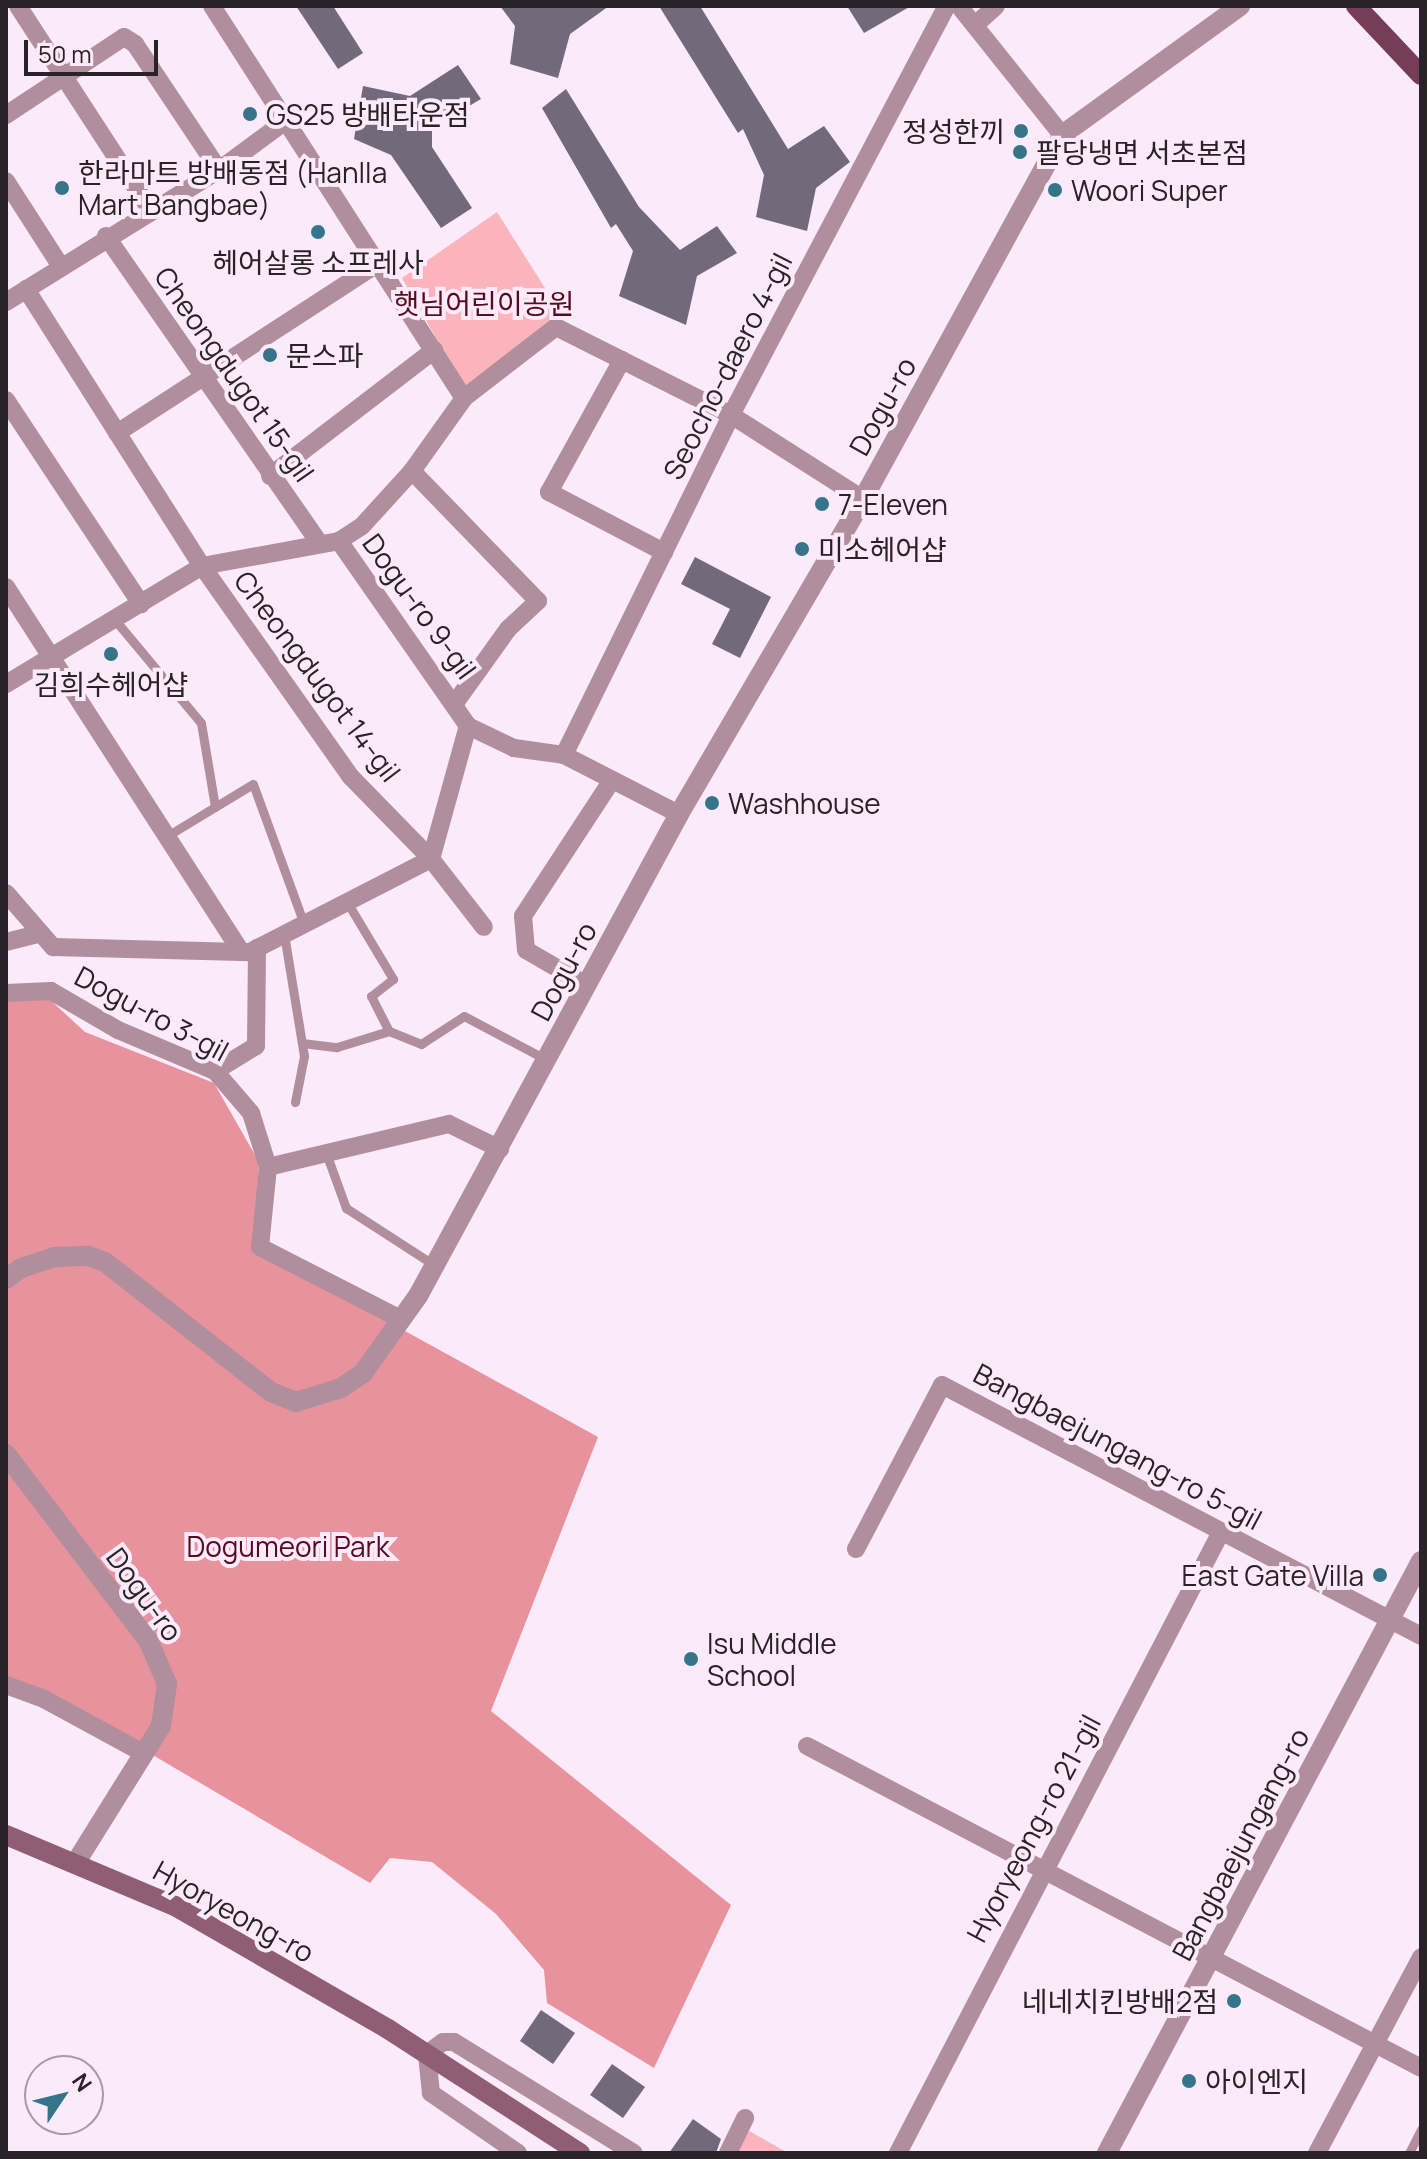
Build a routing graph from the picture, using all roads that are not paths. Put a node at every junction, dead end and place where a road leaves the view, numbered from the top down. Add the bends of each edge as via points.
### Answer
1 (18, 6) edge
2 (212, 6) edge
3 (947, 6) edge
4 (959, 6) edge
5 (996, 6) edge
6 (1240, 6) edge
7 (1356, 6) edge
8 (975, 25) junction
9 (63, 74) junction
10 (1421, 75) edge
11 (6, 115) edge
12 (284, 122) junction
13 (1062, 135) junction
14 (219, 170) junction
15 (6, 181) edge
16 (151, 211) junction
17 (106, 236) junction
18 (379, 263) junction
19 (60, 265) junction
20 (26, 289) junction
21 (6, 302) edge
22 (434, 350) junction
23 (622, 360) junction
24 (203, 379) junction
25 (464, 398) junction
26 (6, 400) edge
27 (731, 415) junction
28 (117, 433) junction
29 (412, 471) junction
30 (270, 476) junction
31 (863, 499) junction
32 (339, 541) junction
33 (319, 542) junction
34 (664, 552) junction
35 (202, 566) junction
36 (6, 587) edge
37 (141, 604) junction
38 (115, 620) junction
39 (51, 656) junction
40 (6, 684) edge
41 (455, 703) junction
42 (468, 726) junction
43 (564, 755) junction
44 (610, 783) junction
45 (215, 807) junction
46 (679, 814) junction
47 (167, 836) junction
48 (431, 859) junction
49 (6, 893) edge
50 (347, 902) junction
51 (305, 927) junction
52 (484, 927) dead end
53 (41, 933) junction
54 (284, 934) junction
55 (6, 942) edge
56 (249, 950) junction
57 (586, 985) junction
58 (6, 993) edge
59 (389, 1031) junction
60 (302, 1043) junction
61 (549, 1062) junction
62 (215, 1071) junction
63 (295, 1102) dead end
64 (500, 1149) junction
65 (326, 1153) junction
66 (268, 1167) junction
67 (435, 1265) junction
68 (6, 1279) edge
69 (401, 1319) junction
70 (6, 1454) edge
71 (1221, 1532) junction
72 (856, 1549) dead end
73 (1421, 1561) edge
74 (1390, 1620) junction
75 (1421, 1636) edge
76 (6, 1685) edge
77 (807, 1746) dead end
78 (143, 1753) junction
79 (6, 1835) edge
80 (76, 1862) junction
81 (1042, 1869) junction
82 (1421, 1957) edge
83 (1212, 1958) junction
84 (1375, 2044) junction
85 (427, 2054) junction
86 (1421, 2068) edge
87 (745, 2118) dead end
88 (1421, 2129) edge
89 (518, 2153) edge
90 (580, 2153) edge
91 (634, 2153) edge
92 (728, 2153) edge
93 (898, 2153) edge
94 (1107, 2153) edge
95 (1317, 2153) edge
96 (1409, 2153) edge

1 - 9 street
2 - 12 street
3 - 27 street, Seocho-daero 4-gil
4 - 8 street
5 - 8 street
6 - 13 street, Dogu-ro
7 - 10 main road
8 - 13 street
9 - 11 street
9 - 14 street via 124,37 135,44
9 - 16 street
12 - 14 street
12 - 18 street
13 - 31 street, Dogu-ro
14 - 16 street
15 - 19 street
16 - 17 street
17 - 19 street
17 - 24 street, Cheongdugot 15-gil
18 - 22 street
18 - 24 street
19 - 20 street
20 - 21 street
20 - 28 street, Cheongdugot 14-gil
22 - 25 street
22 - 30 street
23 - 25 street via 556,327
23 - 27 street
23 - 34 street via 549,492
24 - 28 street
24 - 30 street, Cheongdugot 15-gil
25 - 29 street
26 - 37 street
27 - 31 street
27 - 34 street, Seocho-daero 4-gil
28 - 35 street, Cheongdugot 14-gil
29 - 32 street via 362,526
29 - 41 street, Dogu-ro 9-gil via 538,601 508,629
30 - 33 street, Cheongdugot 15-gil
31 - 46 street, Dogu-ro
32 - 33 street
32 - 41 street, Dogu-ro 9-gil
33 - 35 street
34 - 43 street, Seocho-daero 4-gil
35 - 37 street
35 - 48 street, Cheongdugot 14-gil via 351,777
36 - 39 street
37 - 38 street
38 - 39 street
38 - 45 lane via 201,723
39 - 40 street
39 - 47 street
41 - 42 street, Dogu-ro 9-gil
42 - 43 street via 514,748
42 - 48 street
43 - 44 street
44 - 46 street
44 - 57 street via 523,916 526,950
45 - 47 lane
45 - 51 lane via 253,784
46 - 57 street, Dogu-ro
47 - 56 street
48 - 50 street
48 - 52 street, Cheongdugot 14-gil
49 - 53 street
50 - 51 street
50 - 59 lane via 393,979 371,996
51 - 54 street
53 - 55 street
53 - 56 street via 53,947
54 - 56 street
54 - 60 lane
56 - 62 street via 256,1046
57 - 61 street, Dogu-ro
58 - 62 street, Dogu-ro 3-gil via 51,991 118,1030
59 - 60 lane via 337,1047
59 - 61 lane, Dogu-ro via 421,1044 464,1016
60 - 63 lane
61 - 64 street, Dogu-ro
62 - 66 street, Dogu-ro 3-gil via 251,1113
64 - 65 street via 449,1124
64 - 67 street, Dogu-ro
65 - 66 street
65 - 67 lane via 346,1208
66 - 69 street, Dogu-ro 3-gil via 260,1247
67 - 69 street, Dogu-ro
68 - 69 street, Dogu-ro via 54,1257 89,1256 105,1262 271,1392 296,1402 341,1388 363,1373
70 - 78 street, Dogu-ro via 161,1663 167,1705 161,1726
71 - 72 street, Bangbaejungang-ro 5-gil via 942,1385
71 - 74 street, Bangbaejungang-ro 5-gil
71 - 81 street, Hyoryeong-ro 21-gil
73 - 74 street, Bangbaejungang-ro
74 - 75 street, Bangbaejungang-ro 5-gil
74 - 83 street, Bangbaejungang-ro
76 - 78 street via 44,1699
77 - 81 street
78 - 80 street, Dogu-ro
79 - 80 main road, Hyoryeong-ro
80 - 85 main road, Hyoryeong-ro via 175,1906
81 - 83 street
81 - 93 street, Hyoryeong-ro 21-gil
82 - 84 street
83 - 84 street
83 - 94 street, Bangbaejungang-ro
84 - 86 street
84 - 95 street
85 - 89 street via 431,2093
85 - 90 main road, Hyoryeong-ro
85 - 91 street via 443,2042 454,2042
87 - 92 street
88 - 96 lane

